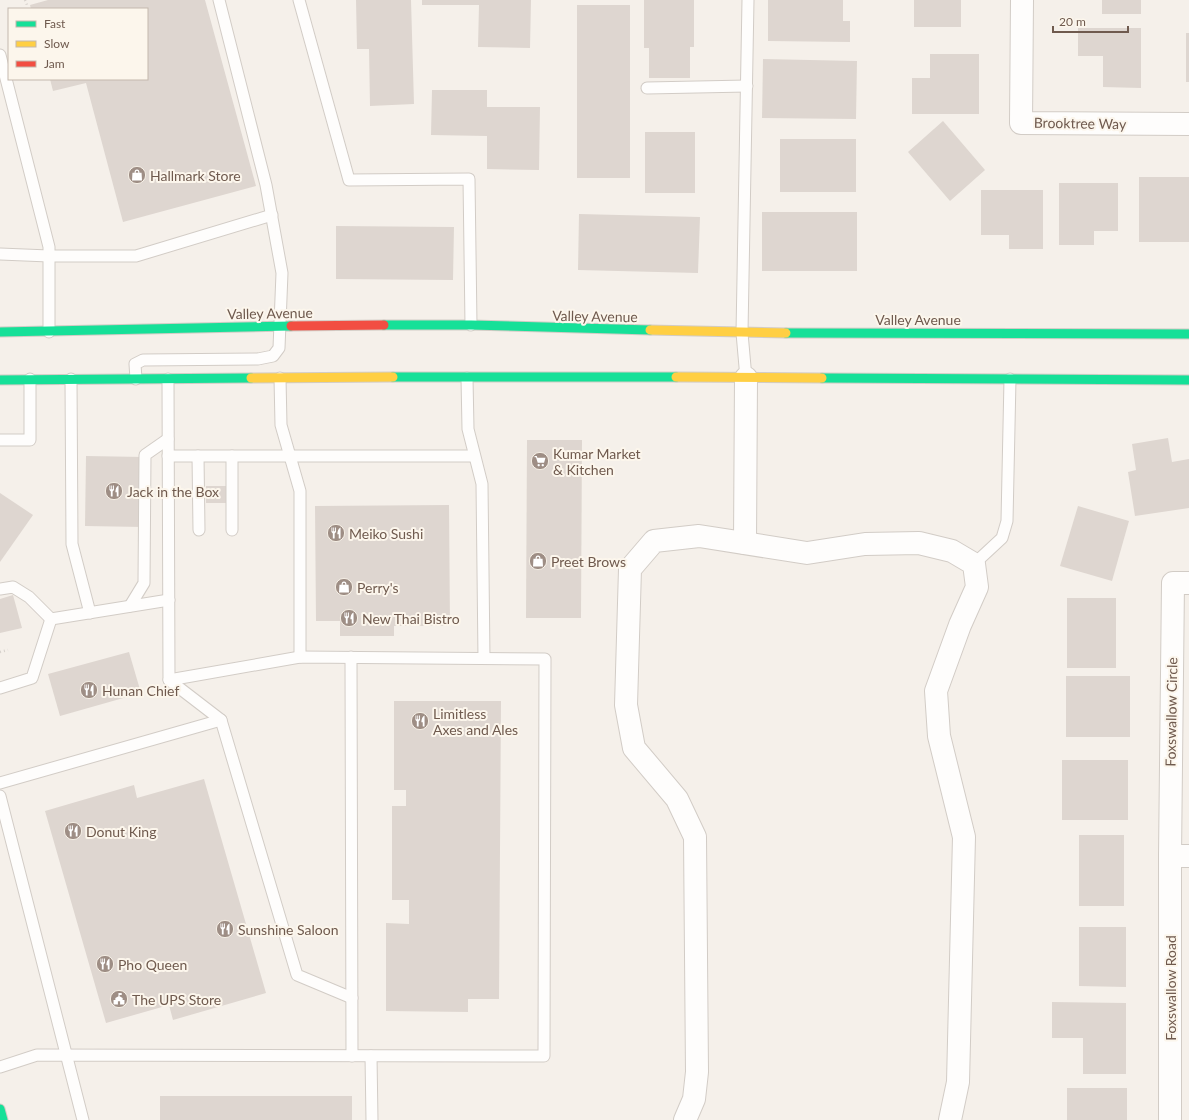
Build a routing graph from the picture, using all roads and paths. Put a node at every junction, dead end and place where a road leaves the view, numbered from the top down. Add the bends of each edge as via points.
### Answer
1 (25, 0) edge
2 (219, 0) edge
3 (299, 0) edge
4 (748, 0) edge
5 (1022, 0) edge
6 (27, 6) dead end
7 (0, 55) edge
8 (2, 70) edge
9 (747, 86) junction
10 (647, 88) dead end
11 (1189, 124) edge
12 (272, 215) junction
13 (0, 254) edge
14 (49, 256) junction
15 (471, 325) junction
16 (278, 326) junction
17 (0, 332) edge
18 (49, 332) junction
19 (742, 333) junction
20 (1189, 334) edge
21 (280, 378) junction
22 (467, 378) junction
23 (746, 378) junction
24 (30, 379) junction
25 (70, 379) junction
26 (136, 379) junction
27 (168, 379) junction
28 (1010, 379) junction
29 (0, 380) edge
30 (1189, 380) edge
31 (168, 439) junction
32 (0, 440) edge
33 (168, 456) junction
34 (198, 456) junction
35 (232, 456) junction
36 (290, 456) junction
37 (474, 456) junction
38 (199, 530) dead end
39 (232, 530) dead end
40 (745, 543) junction
41 (974, 564) junction
42 (1189, 583) edge
43 (0, 589) edge
44 (169, 600) junction
45 (130, 606) junction
46 (90, 613) junction
47 (51, 619) junction
48 (8, 650) dead end
49 (0, 652) edge
50 (300, 657) junction
51 (351, 657) junction
52 (484, 658) junction
53 (169, 680) junction
54 (0, 688) edge
55 (221, 720) junction
56 (0, 783) edge
57 (0, 796) edge
58 (1179, 856) edge
59 (352, 998) junction
60 (67, 1055) junction
61 (352, 1056) junction
62 (371, 1056) junction
63 (0, 1067) edge
64 (0, 1109) edge
65 (3, 1120) edge
66 (83, 1120) edge
67 (372, 1120) edge
68 (685, 1120) edge
69 (950, 1120) edge
70 (1170, 1120) edge

1 - 6 path
2 - 12 lane
3 - 15 lane via 349,180 469,179
4 - 9 lane
5 - 11 street, Brooktree Way via 1021,123
7 - 8 lane
8 - 14 lane
9 - 10 lane
9 - 19 lane
12 - 14 lane via 136,256
12 - 16 lane via 282,273
13 - 14 lane
14 - 18 lane
15 - 16 main road, Valley Avenue
15 - 19 main road, Valley Avenue
16 - 18 main road, Valley Avenue
16 - 26 lane via 279,348 273,356 258,359 143,360 135,364
17 - 18 main road, Valley Avenue
19 - 20 main road, Valley Avenue
19 - 23 lane
21 - 22 main road
21 - 27 main road
21 - 36 lane via 281,425
22 - 23 main road
22 - 37 lane via 468,429
23 - 28 main road
23 - 40 street
24 - 25 main road
24 - 29 main road
24 - 32 lane via 30,440
25 - 26 main road
25 - 46 lane via 72,544
26 - 27 main road
27 - 31 lane
28 - 30 main road
28 - 41 lane via 1007,521 1002,538
31 - 33 lane
31 - 45 lane via 145,455 144,583
33 - 34 lane
33 - 44 lane
34 - 35 lane
34 - 38 lane
35 - 36 lane
35 - 39 lane
36 - 37 lane
36 - 50 lane via 300,491
37 - 52 lane via 482,484
40 - 41 street via 807,553 865,544 919,543 952,551
40 - 68 street via 699,536 654,541 630,569 626,705 634,748 677,799 694,837 697,1072 694,1099
41 - 69 street via 977,588 960,625 936,691 939,736 964,837 958,1082
42 - 58 street, Foxswallow Circle via 1173,583
43 - 47 lane via 13,587 29,597
44 - 45 lane
44 - 53 lane
45 - 46 lane
46 - 47 lane
47 - 54 lane via 32,678
48 - 49 path
50 - 51 lane
50 - 53 lane
51 - 52 lane
51 - 59 lane
52 - 62 lane via 545,659 544,1056
53 - 55 lane
55 - 56 lane
55 - 59 lane via 297,975
57 - 60 lane
58 - 70 street, Foxswallow Road
59 - 61 lane
60 - 61 lane
60 - 63 lane via 37,1055
60 - 66 lane
61 - 62 lane
62 - 67 lane
64 - 65 main road

